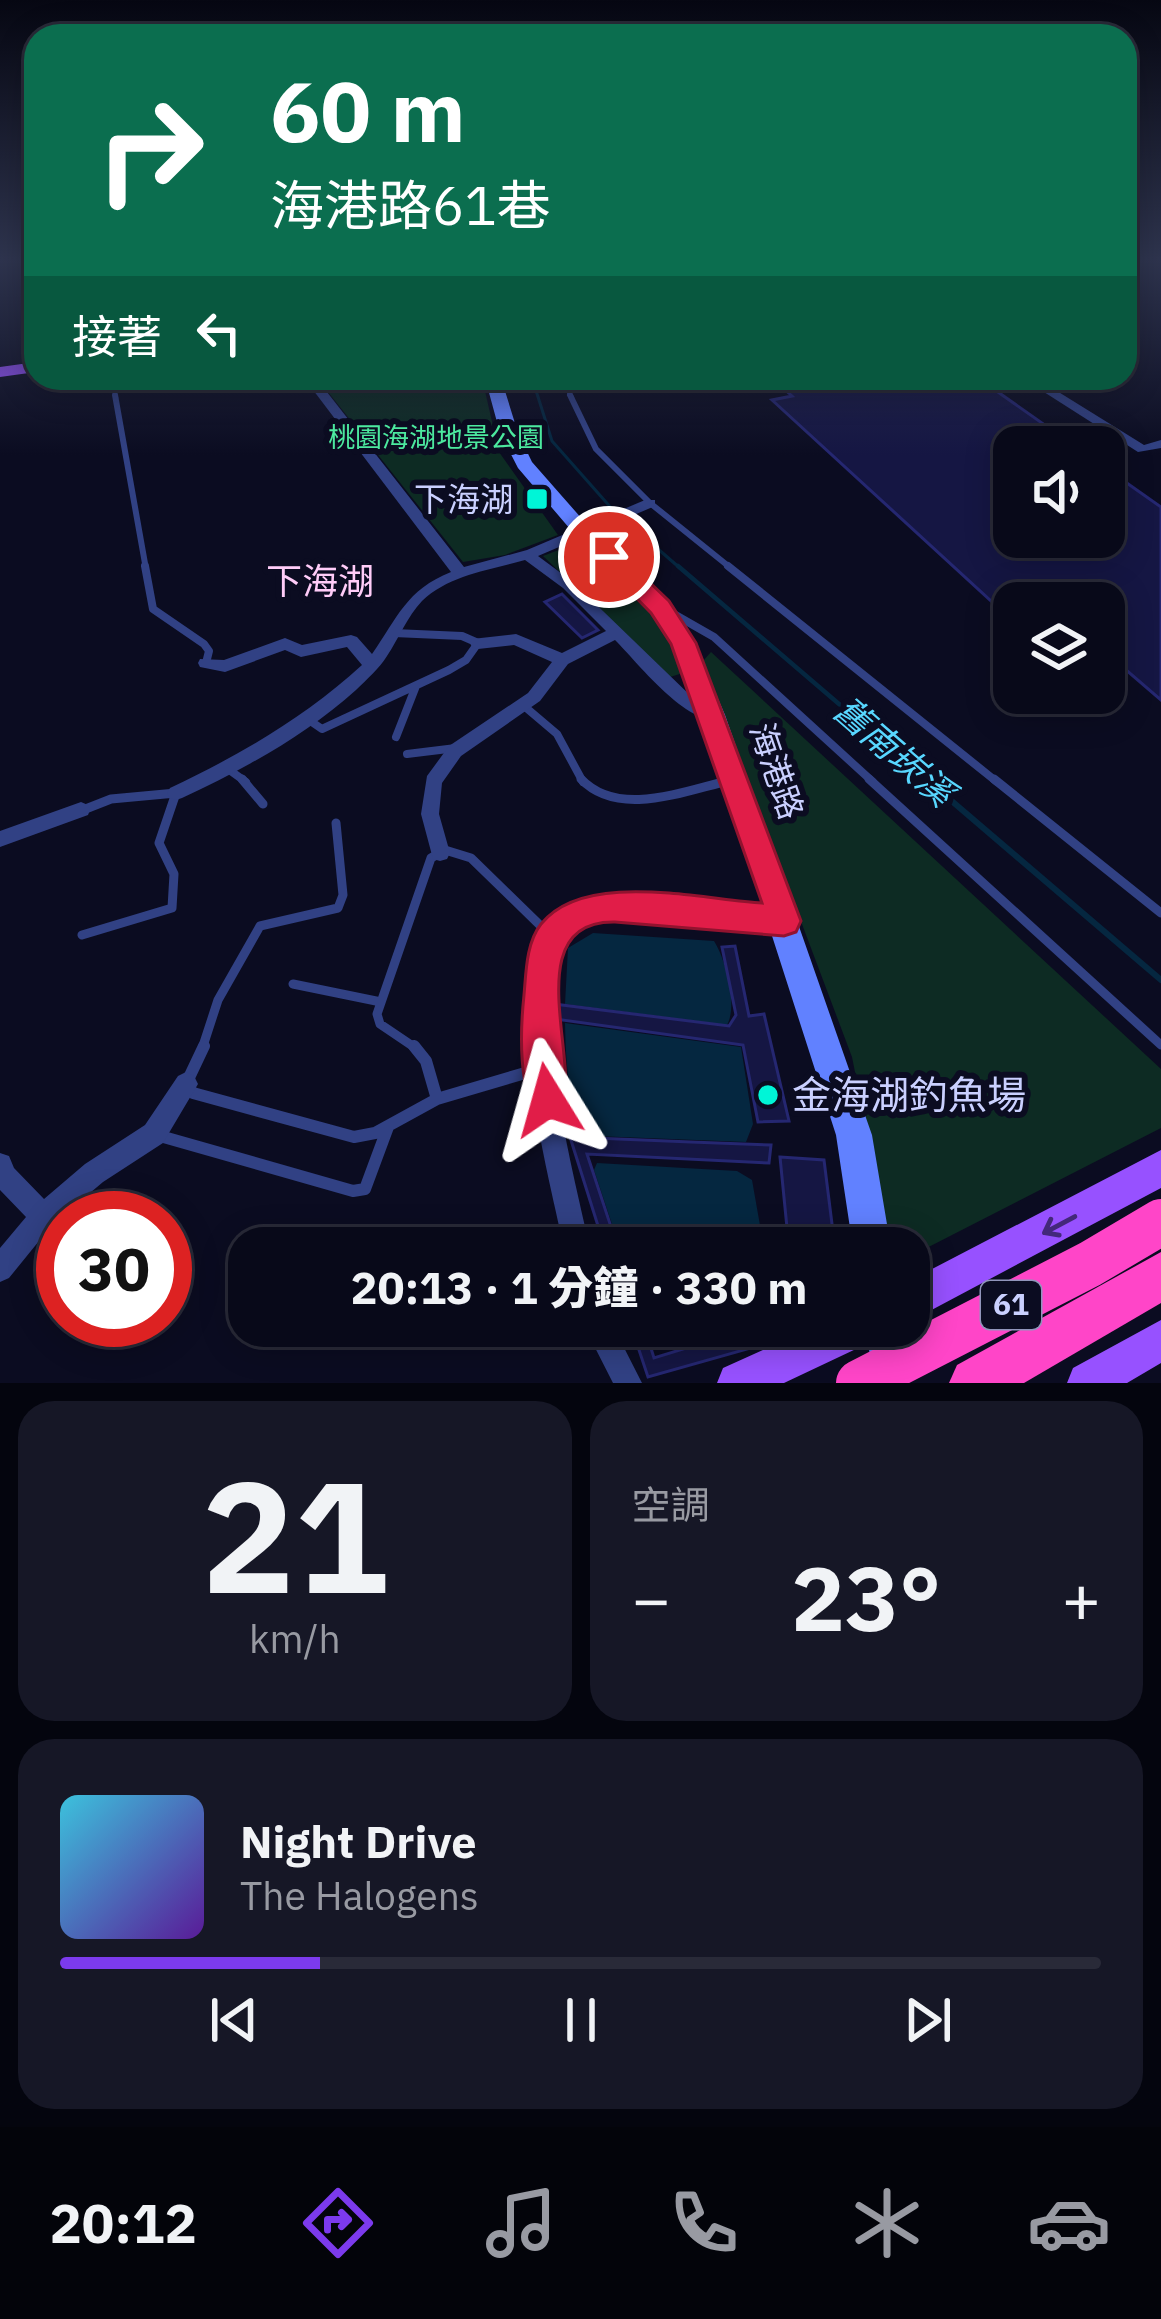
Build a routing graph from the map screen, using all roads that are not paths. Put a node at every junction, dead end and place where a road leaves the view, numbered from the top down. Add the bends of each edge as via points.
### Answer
1 (114, 390) edge
2 (319, 390) edge
3 (496, 390) edge
4 (568, 390) edge
5 (1048, 390) edge
6 (1161, 444) edge
7 (650, 503) junction
8 (584, 532) junction
9 (527, 555) junction
10 (461, 574) junction
11 (660, 607) junction
12 (394, 633) junction
13 (614, 634) junction
14 (478, 643) junction
15 (562, 659) junction
16 (206, 663) joint
17 (372, 665) junction
18 (417, 685) junction
19 (523, 705) junction
20 (701, 709) junction
21 (305, 717) junction
22 (396, 737) dead end
23 (463, 746) junction
24 (407, 754) dead end
25 (227, 768) junction
26 (735, 779) junction
27 (176, 793) junction
28 (263, 804) dead end
29 (82, 810) joint
30 (336, 823) dead end
31 (0, 839) edge
32 (440, 853) junction
33 (1161, 913) edge
34 (784, 921) junction
35 (82, 935) dead end
36 (551, 937) junction
37 (293, 983) dead end
38 (381, 1002) junction
39 (1161, 1045) edge
40 (541, 1068) junction
41 (186, 1084) junction
42 (437, 1099) junction
43 (388, 1126) junction
44 (154, 1134) junction
45 (0, 1165) edge
46 (1161, 1168) edge
47 (73, 1191) edge
48 (36, 1209) edge
49 (1161, 1222) edge
50 (36, 1225) edge
51 (573, 1227) edge
52 (869, 1227) edge
53 (0, 1269) edge
54 (1161, 1276) edge
55 (930, 1291) edge
56 (1161, 1340) edge
57 (609, 1347) edge
58 (816, 1347) edge
59 (887, 1347) edge
60 (628, 1383) edge
61 (738, 1383) edge
62 (859, 1383) edge
63 (893, 1383) edge
64 (975, 1383) edge
65 (1088, 1383) edge

1 - 16 lane via 153,609 200,638
2 - 10 street
3 - 8 street, 海港路 via 524,464
4 - 7 lane via 596,448
5 - 6 street via 1142,448
7 - 8 street
7 - 33 lane
8 - 9 street
8 - 11 street, 海港路
9 - 10 street
9 - 13 street
10 - 12 street via 409,604
11 - 20 street, 海港路 via 683,643
11 - 39 lane via 714,637
12 - 14 lane
12 - 17 street
13 - 15 street
13 - 20 street
14 - 15 street via 516,639
14 - 18 lane via 466,660
15 - 19 street
16 - 17 street via 225,666 285,644 301,650 351,641
17 - 21 street
18 - 21 lane via 322,729
18 - 22 lane
19 - 23 street
19 - 26 lane via 557,734 584,784 603,793 635,802
20 - 26 street, 海港路
21 - 25 street
23 - 24 lane
23 - 32 street via 433,781 430,814
25 - 27 street
25 - 28 lane
26 - 34 street, 海港路
27 - 29 lane
27 - 35 lane via 159,843 177,883 172,908
29 - 31 street
30 - 41 lane via 338,908 260,926 218,1000 219,1015
32 - 36 lane via 471,858
32 - 38 lane via 431,858
34 - 36 street via 592,907
34 - 52 street, 海港路 via 854,1135
36 - 40 street
37 - 38 lane
38 - 42 lane via 380,1024 428,1059
40 - 42 lane
40 - 51 street
41 - 43 lane via 193,1093 354,1137
41 - 44 street
42 - 43 lane
43 - 44 lane via 365,1189 353,1191
44 - 47 street
45 - 48 street
46 -> 55 main road, 61
49 - 62 highway, 61, bridge
50 - 53 street
54 - 64 highway, 61
56 - 65 main road
57 - 60 street
58 - 61 main road
59 - 63 street

